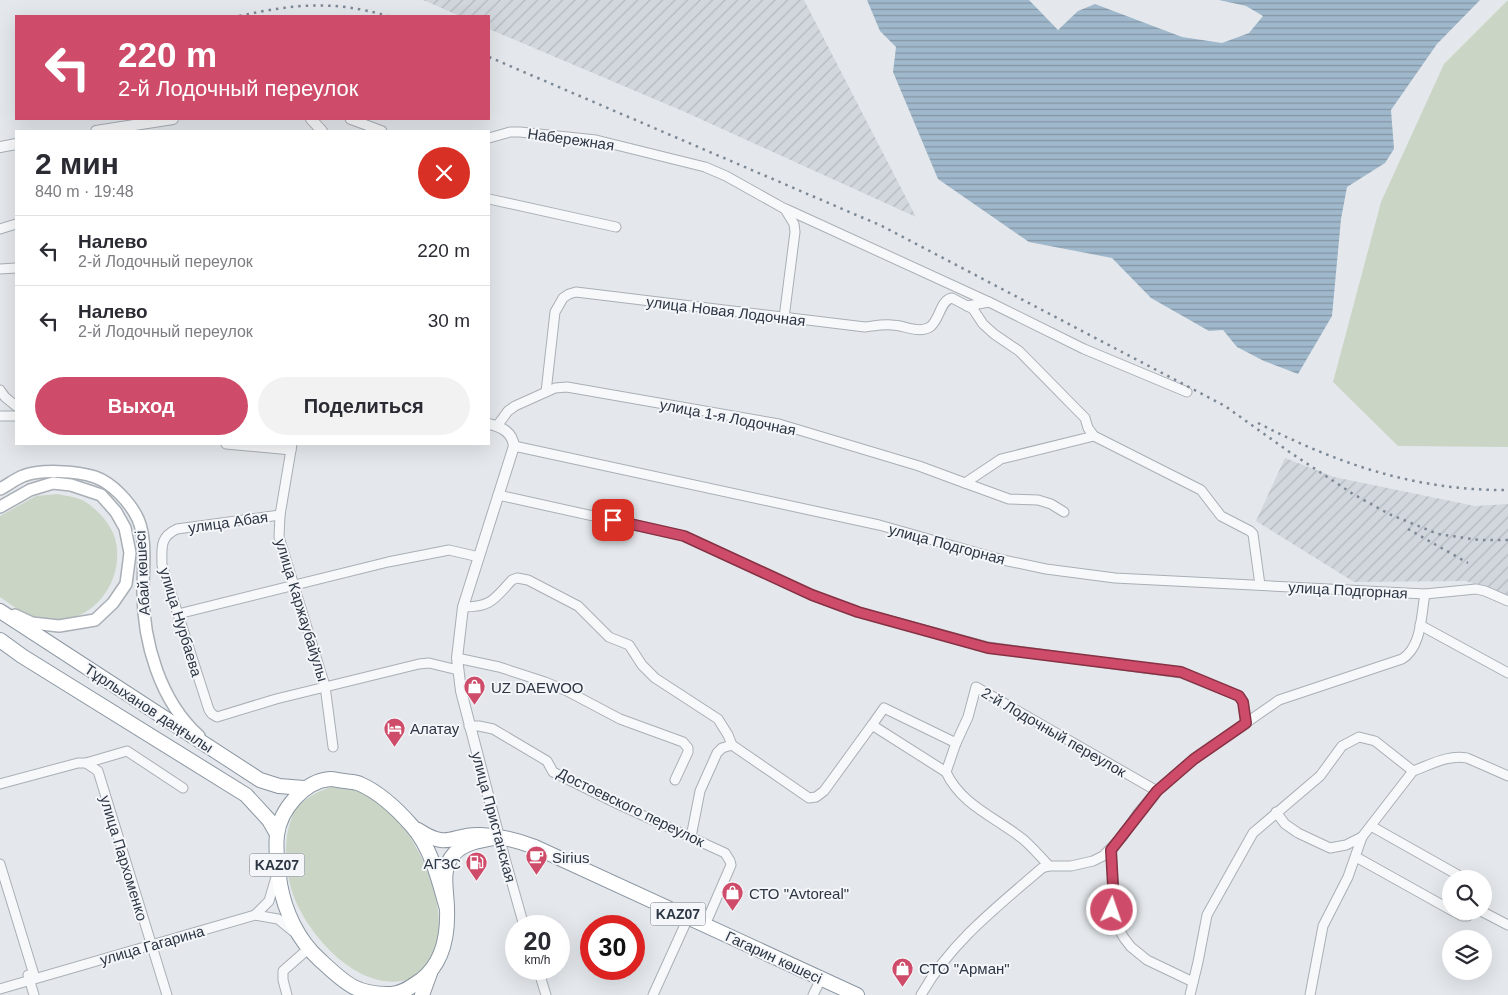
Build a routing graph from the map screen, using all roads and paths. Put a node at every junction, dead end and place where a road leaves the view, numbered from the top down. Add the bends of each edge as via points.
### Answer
1 (167, 120) edge
2 (312, 120) edge
3 (353, 120) edge
4 (102, 130) edge
5 (321, 130) edge
6 (379, 130) edge
7 (490, 138) edge
8 (15, 144) edge
9 (0, 147) edge
10 (490, 199) edge
11 (786, 209) junction
12 (15, 224) edge
13 (616, 227) dead end
14 (0, 229) edge
15 (15, 268) edge
16 (0, 269) edge
17 (989, 302) junction
18 (967, 306) junction
19 (784, 318) junction
20 (0, 390) edge
21 (546, 392) junction
22 (1187, 392) dead end
23 (15, 405) edge
24 (0, 416) edge
25 (15, 416) edge
26 (493, 425) edge
27 (1094, 436) junction
28 (248, 445) edge
29 (514, 446) junction
30 (291, 447) edge
31 (965, 483) junction
32 (0, 489) edge
33 (498, 495) junction
34 (0, 507) edge
35 (1064, 512) dead end
36 (280, 515) junction
37 (177, 529) joint
38 (479, 557) junction
39 (293, 585) junction
40 (1260, 586) junction
41 (1425, 594) junction
42 (1508, 601) edge
43 (463, 607) junction
44 (0, 610) edge
45 (178, 614) junction
46 (1420, 625) junction
47 (0, 640) edge
48 (0, 647) edge
49 (22, 656) junction
50 (458, 658) junction
51 (458, 670) junction
52 (1508, 673) edge
53 (325, 686) junction
54 (1246, 723) junction
55 (872, 724) junction
56 (469, 726) junction
57 (956, 743) junction
58 (732, 745) junction
59 (333, 747) dead end
60 (227, 760) junction
61 (82, 763) junction
62 (1413, 771) junction
63 (946, 772) junction
64 (1508, 776) edge
65 (675, 780) dead end
66 (0, 784) edge
67 (183, 788) dead end
68 (304, 788) junction
69 (1157, 791) junction
70 (1276, 812) junction
71 (1372, 826) junction
72 (413, 827) junction
73 (277, 834) junction
74 (498, 837) junction
75 (691, 837) junction
76 (1362, 837) junction
77 (1111, 850) junction
78 (1356, 857) junction
79 (0, 864) edge
80 (277, 866) junction
81 (1049, 866) junction
82 (1449, 870) edge
83 (0, 884) edge
84 (2, 897) edge
85 (1442, 905) edge
86 (447, 909) junction
87 (255, 915) junction
88 (521, 915) edge
89 (1492, 917) edge
90 (688, 918) junction
91 (705, 925) junction
92 (1508, 925) edge
93 (299, 936) junction
94 (151, 945) junction
95 (308, 949) junction
96 (430, 973) junction
97 (32, 979) junction
98 (821, 979) junction
99 (541, 980) edge
100 (1193, 982) junction
101 (0, 989) edge
102 (365, 994) edge
103 (34, 995) edge
104 (167, 995) edge
105 (287, 995) edge
106 (422, 995) edge
107 (546, 995) edge
108 (653, 995) edge
109 (813, 995) edge
110 (857, 995) edge
111 (921, 995) edge
112 (1190, 995) edge
113 (1310, 995) edge

1 - 4 street
2 - 5 street
3 - 6 street
7 - 11 street, Набережная via 520,132 596,140 705,167
8 - 9 street
10 - 13 street
11 - 17 street, Набережная
11 - 19 street via 795,232
12 - 14 street
15 - 16 street
17 - 18 street
17 - 22 street, Набережная via 1084,349
18 - 19 street, улица Новая Лодочная via 949,298 936,320 923,330 897,325 865,327
18 - 27 street via 994,334 1019,350 1067,399 1084,418
19 - 21 street, улица Новая Лодочная via 576,292 569,294 558,304 555,312
20 - 23 street
21 - 26 street, улица 1-я Лодочная via 508,411
21 - 31 street, улица 1-я Лодочная via 568,387 780,424
24 - 25 street
26 - 29 street via 509,434
27 - 31 street via 1001,459
27 - 40 street via 1201,490 1221,516 1250,531
28 - 30 street
29 - 33 street, улица Пристанская
29 - 40 street, улица Подгорная via 879,525 1046,569 1115,578
30 - 36 street, улица Каржаубайулы
31 - 35 street, улица 1-я Лодочная via 1009,499 1038,500
32 - 60 main road, Абай көшесі via 24,475 53,471 96,477 129,505 138,519 143,537 143,613 148,643 164,690 190,727
33 - 38 street, улица Пристанская
33 - 54 street via 684,536 812,595 858,612 988,648 1181,672 1239,696
34 - 44 main road, Абай көшесі via 30,490 53,483 71,484 101,496 116,512 125,528 130,553 126,584 113,603 95,620 59,626 32,623
36 - 37 street, улица Абая
36 - 39 street, улица Каржаубайулы via 279,537
37 - 45 street, улица Нурбаева via 168,533 162,542 162,565
38 - 39 street via 449,550
38 - 43 street, улица Пристанская
39 - 45 street
39 - 53 street, улица Каржаубайулы
40 - 41 street, улица Подгорная
41 - 42 street, улица Подгорная via 1476,589
41 - 46 street
43 - 50 street, улица Пристанская
43 - 58 street via 489,603 517,578 536,584 578,606 610,638 629,645 655,678 718,719
44 - 60 highway, Тұрлыханов даңғылы / KAZ07
45 - 53 street, улица Нурбаева via 209,710 217,717
46 - 52 street
46 - 54 street via 1412,650 1402,659 1279,700
47 - 49 highway, Тұрлыханов даңғылы / KAZ07
48 - 49 main road
49 - 73 highway, Тұрлыханов даңғылы / KAZ07 via 246,795
50 - 51 street, улица Пристанская
50 - 65 street via 545,682 620,719 683,742 688,752
51 - 53 street via 429,663 419,664
51 - 56 street, улица Пристанская
53 - 59 street, улица Каржаубайулы
54 - 69 street via 1194,759
55 - 57 street via 884,708
55 - 58 street via 824,791 816,797 809,798
55 - 63 street
56 - 74 street, улица Пристанская
56 - 75 street, Достоевского переулок via 493,729 547,761 554,772
57 - 63 street, 2-й Лодочный переулок
57 - 69 street, 2-й Лодочный переулок via 968,717 976,687
58 - 75 street via 717,753 700,791
60 - 68 highway, Тұрлыханов даңғылы / KAZ07 via 260,780 279,786
61 - 66 street
61 - 67 street via 127,751
61 - 94 street, улица Пархоменко via 98,771
62 - 64 street via 1460,756
62 - 70 street via 1375,741 1359,737 1342,746 1320,776
62 - 71 street
63 - 81 street via 962,796 1025,841
68 - 72 highway, KAZ07 via 330,779 359,783 386,800
68 - 73 highway, KAZ07 via 286,809
69 - 77 street
70 - 76 street via 1298,833 1330,848
70 - 100 street via 1253,833 1207,915
71 - 76 street
71 - 82 street
72 - 74 highway, KAZ07 via 439,841 474,835
72 - 86 highway, KAZ07 via 426,846
73 - 80 highway, KAZ07
74 - 86 highway, KAZ07 via 477,841 460,848 453,855 446,871
74 - 88 street, улица Пристанская
74 - 90 highway, Гагарин көшесі / KAZ07 via 534,847
75 - 91 street, Достоевского переулок via 725,853 731,865
76 - 78 street
77 - 81 street via 1104,856 1071,866
77 - 100 street via 1113,919 1124,938 1147,960
78 - 85 street
78 - 113 street via 1323,926
79 - 97 street
80 - 87 street via 269,901
80 - 93 highway, KAZ07 via 283,901
81 - 111 street via 1042,868 970,931 950,952
83 - 84 street
84 - 97 street
86 - 96 highway, KAZ07 via 441,954
87 - 93 street, улица Гагарина via 278,919
87 - 94 street, улица Гагарина
89 - 92 street
90 - 91 highway, Гагарин көшесі / KAZ07
90 - 108 street
91 - 98 highway, Гагарин көшесі / KAZ07
93 - 95 highway, KAZ07
94 - 97 street, улица Гагарина
94 - 104 street, улица Пархоменко
95 - 102 highway, KAZ07 via 348,986
95 - 105 street via 283,971
96 - 102 highway, KAZ07 via 405,990 392,994
96 - 106 highway
97 - 101 street, улица Гагарина
97 - 103 street
98 - 109 street
98 - 110 highway, Гагарин көшесі / KAZ07
99 - 107 street
100 - 112 street

